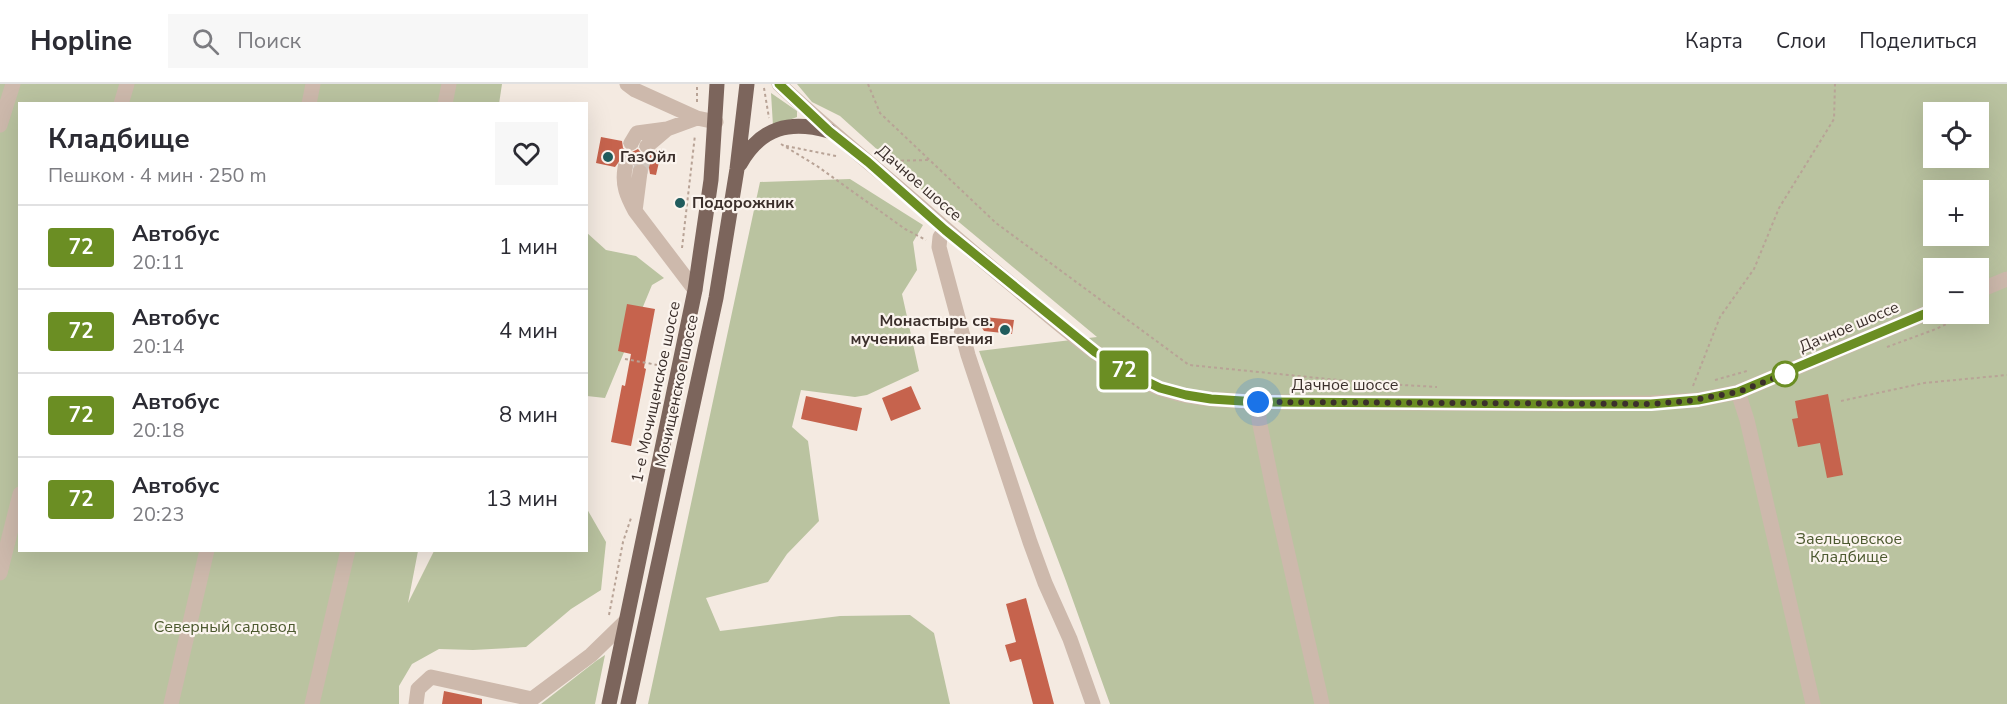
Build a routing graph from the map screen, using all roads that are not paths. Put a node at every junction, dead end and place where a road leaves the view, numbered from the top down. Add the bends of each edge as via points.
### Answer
1 (13, 84) edge
2 (127, 84) edge
3 (313, 84) edge
4 (449, 84) edge
5 (627, 84) edge
6 (717, 84) edge
7 (747, 84) edge
8 (779, 84) edge
9 (122, 102) edge
10 (309, 102) edge
11 (445, 102) edge
12 (697, 118) junction
13 (716, 122) junction
14 (0, 124) edge
15 (667, 129) junction
16 (829, 131) junction
17 (631, 143) dead end
18 (646, 146) tunnel mouth
19 (625, 168) tunnel mouth
20 (737, 169) junction
21 (640, 172) tunnel mouth
22 (635, 212) junction
23 (945, 230) junction
24 (2006, 282) edge
25 (1989, 287) edge
26 (696, 290) junction
27 (1923, 315) edge
28 (1738, 392) junction
29 (1258, 402) junction
30 (18, 502) edge
31 (207, 552) edge
32 (348, 552) edge
33 (0, 573) edge
34 (626, 621) junction
35 (530, 702) edge
36 (171, 704) edge
37 (312, 704) edge
38 (416, 704) edge
39 (609, 704) edge
40 (628, 704) edge
41 (1093, 704) edge
42 (1322, 704) edge
43 (1813, 704) edge

1 - 14 street
2 - 9 street
3 - 10 street
4 - 11 street
5 - 12 street
6 - 13 main road, 1-е Мочищенское шоссе
7 - 20 main road, Мочищенское шоссе
8 - 16 street, Дачное шоссе
12 - 13 street
12 - 15 street
13 - 26 main road, 1-е Мочищенское шоссе
15 - 17 street via 637,133
15 - 18 street
16 - 20 main road via 792,125 772,132 749,148
16 - 23 street, Дачное шоссе
19 - 22 street via 625,192
20 - 40 main road, Мочищенское шоссе via 716,298
21 - 22 street
22 - 26 street
23 - 29 street, Дачное шоссе via 1095,352 1127,372 1186,395
23 - 41 street via 939,247 968,355 1030,542
24 - 25 street
26 - 34 main road, 1-е Мочищенское шоссе
27 - 28 street, Дачное шоссе
28 - 29 street, Дачное шоссе via 1651,404
28 - 43 street
29 - 42 street via 1274,493
30 - 33 street
31 - 36 street
32 - 37 street
34 - 35 street via 591,655
34 - 39 main road, 1-е Мочищенское шоссе
35 - 38 street via 432,677 418,689

